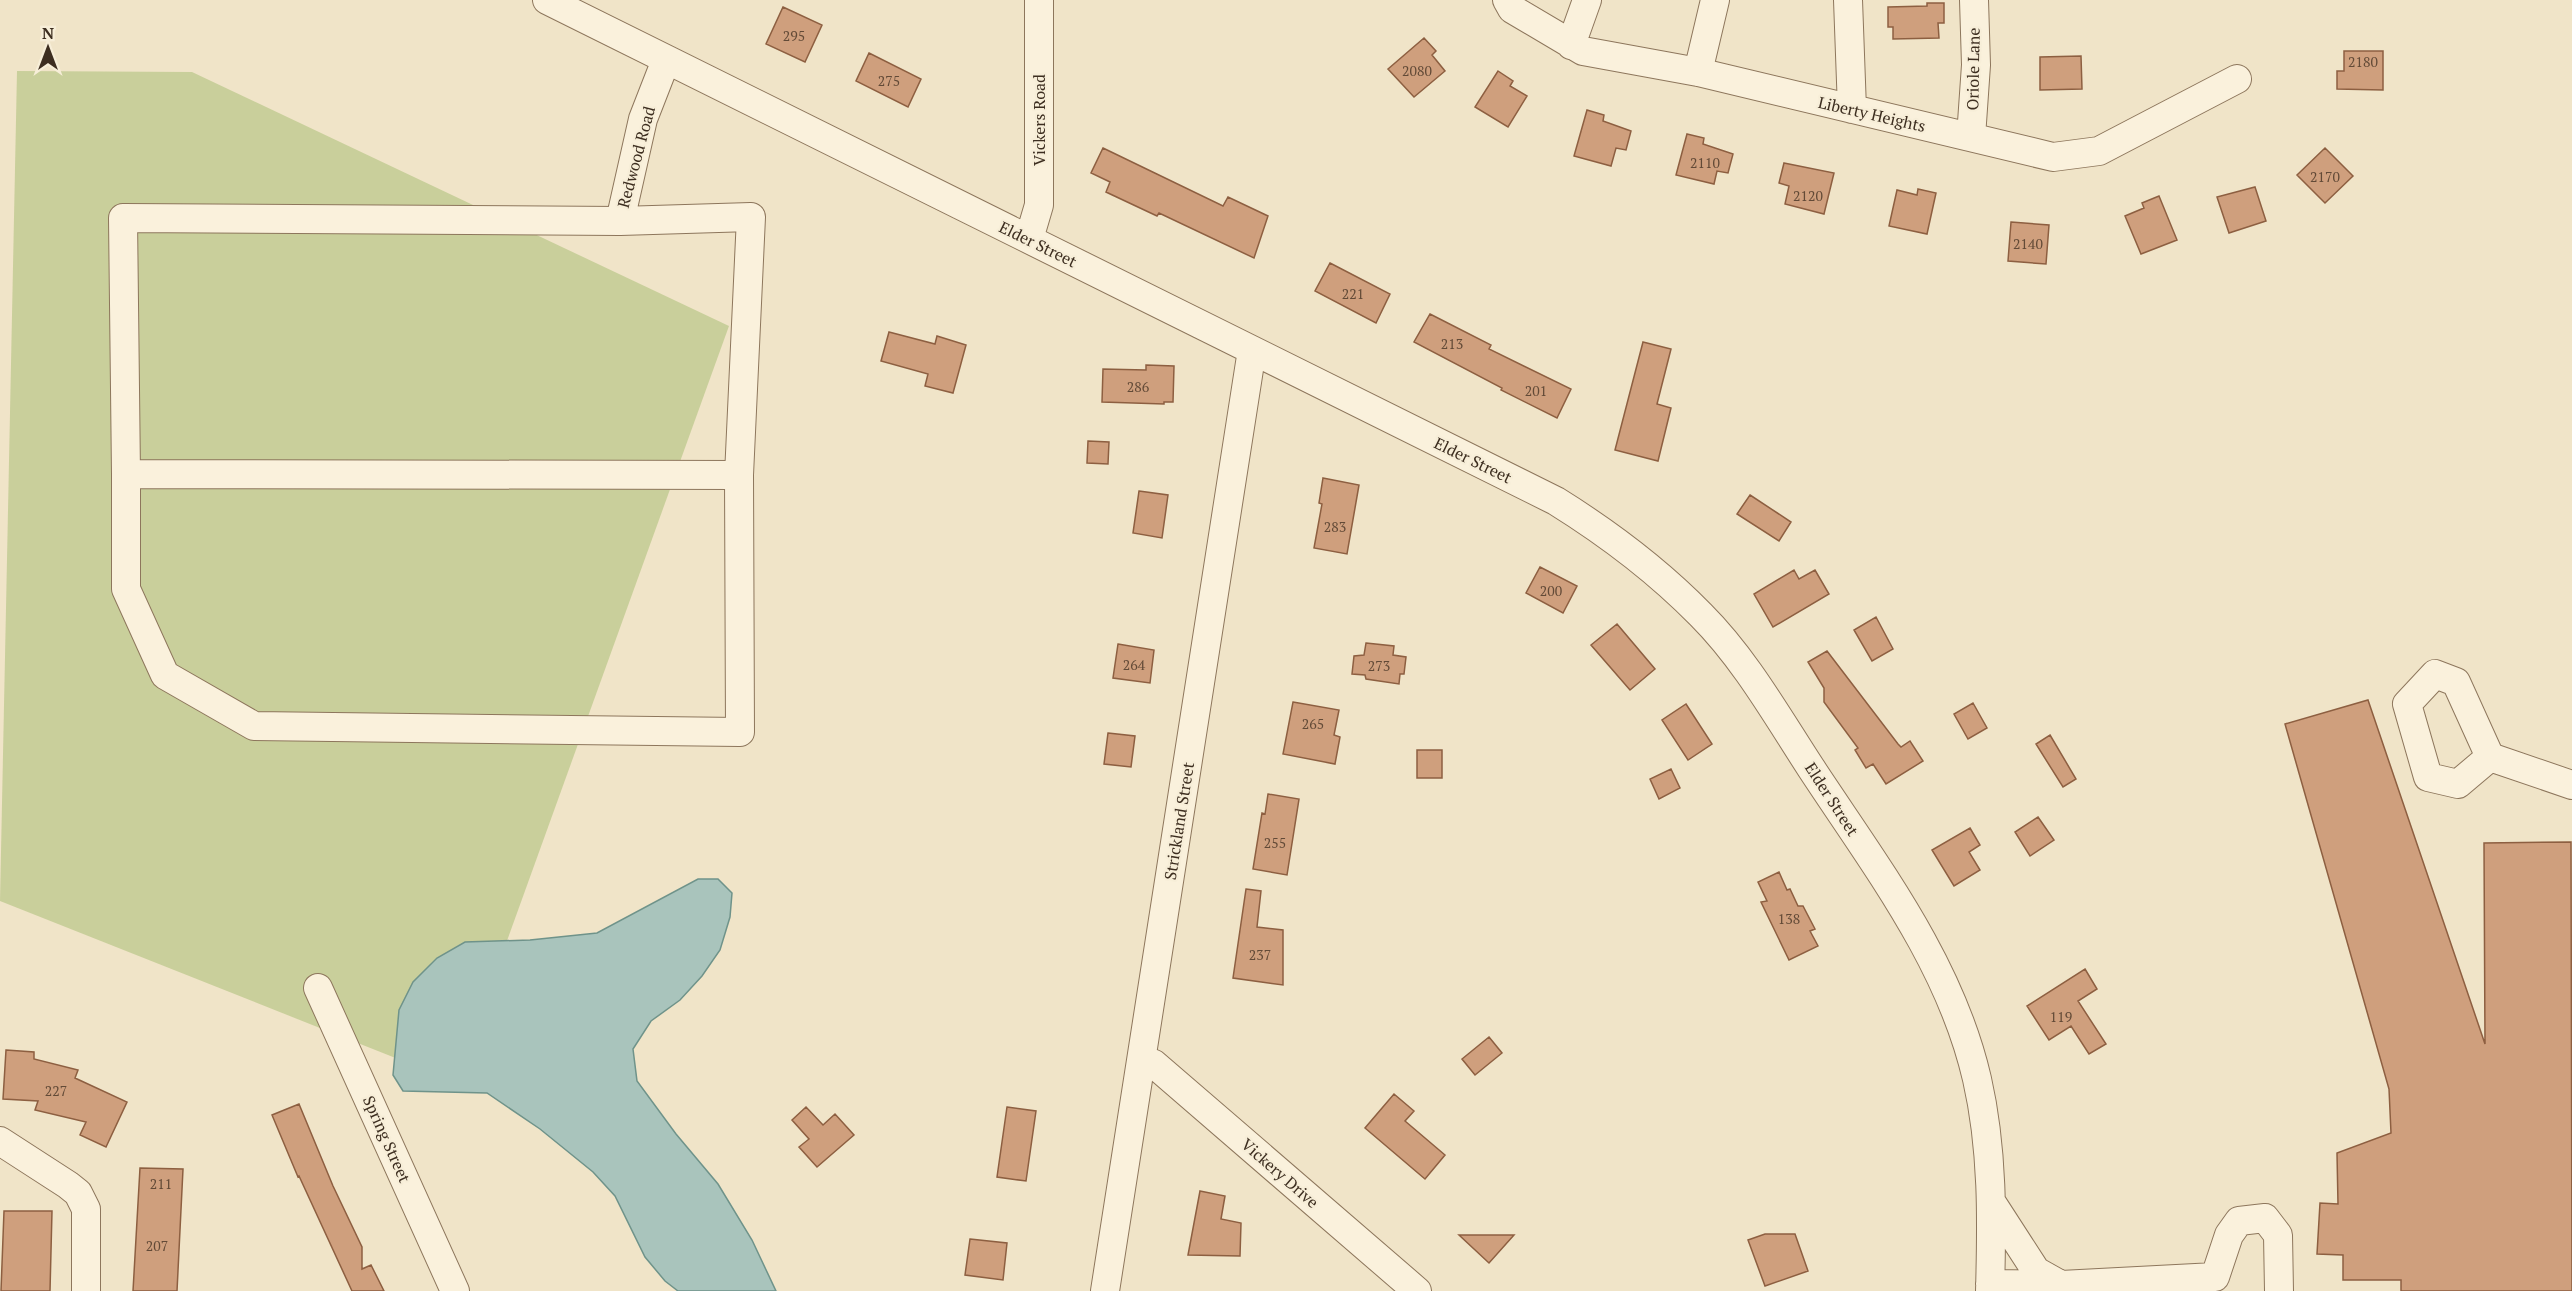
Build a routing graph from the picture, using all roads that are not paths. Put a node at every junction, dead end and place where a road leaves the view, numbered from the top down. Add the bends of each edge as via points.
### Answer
1 (547, 0) edge
2 (1039, 0) edge
3 (1507, 0) edge
4 (1587, 0) edge
5 (1715, 0) edge
6 (1848, 0) edge
7 (1974, 0) edge
8 (1571, 45) junction
9 (666, 60) junction
10 (1698, 72) junction
11 (2237, 79) dead end
12 (1852, 109) junction
13 (1971, 137) junction
14 (620, 221) junction
15 (1029, 239) junction
16 (1252, 350) junction
17 (126, 474) junction
18 (739, 475) junction
19 (2490, 757) dead end
20 (2572, 785) edge
21 (318, 988) dead end
22 (1142, 1059) junction
23 (0, 1141) edge
24 (1992, 1203) junction
25 (2218, 1284) edge
26 (2061, 1285) junction
27 (2158, 1285) edge
28 (1990, 1287) edge
29 (2093, 1287) edge
30 (86, 1291) edge
31 (456, 1291) edge
32 (1105, 1291) edge
33 (1417, 1291) edge
34 (2279, 1291) edge

1 - 9 street, Elder Street
2 - 15 street, Vickers Road via 1039,205
3 - 8 street, Liberty Heights via 1512,9
4 - 8 street
5 - 10 street
6 - 12 street
7 - 13 street, Oriole Lane via 1976,65
8 - 10 street, Liberty Heights via 1583,51
9 - 14 street, Redwood Road via 643,119
9 - 15 street, Elder Street
10 - 12 street, Liberty Heights
11 - 13 street, Liberty Heights via 2099,151 2053,157
12 - 13 street, Liberty Heights
14 - 17 street via 123,218
14 - 18 street via 751,217
15 - 16 street, Elder Street
16 - 22 street, Strickland Street
16 - 24 street, Elder Street via 1556,501 1636,555 1702,615 1751,677 1914,924 1941,976 1960,1021 1976,1078 1986,1126
17 - 18 street
17 - 18 street via 126,589 165,675 254,726 740,732
19 - 20 street
21 - 31 street, Spring Street
22 - 32 street, Strickland Street
22 - 33 street, Vickery Drive via 1154,1064
23 - 30 street via 78,1193 86,1209
24 - 26 street via 2036,1271
24 - 28 street, Elder Street
25 - 27 street
25 - 34 street via 2229,1235 2239,1221 2265,1218 2278,1235
26 - 28 street
26 - 29 street
27 - 29 street

